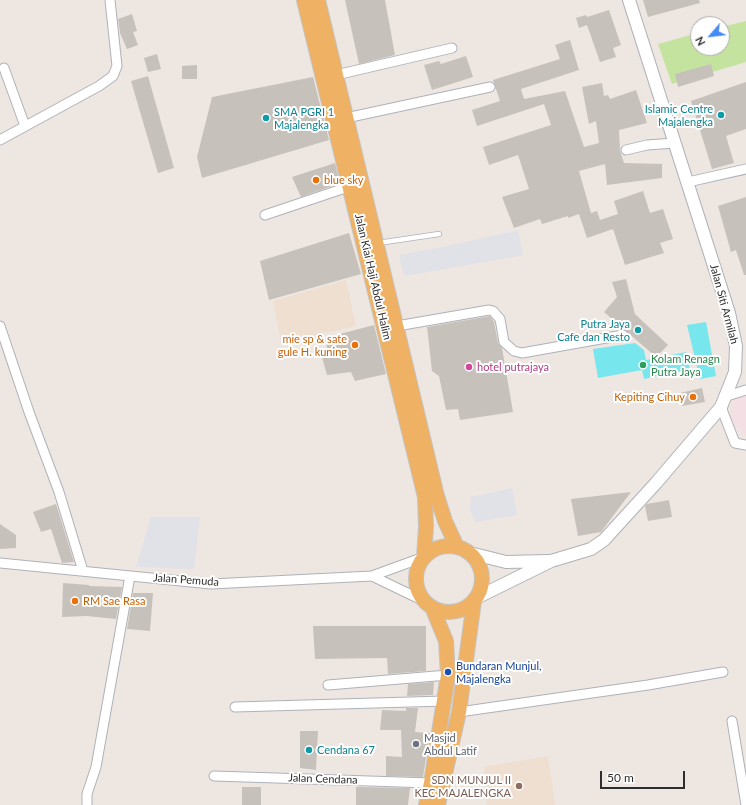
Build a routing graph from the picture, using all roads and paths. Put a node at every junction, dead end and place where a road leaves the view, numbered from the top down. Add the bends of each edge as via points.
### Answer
1 (110, 0) edge
2 (304, 0) edge
3 (318, 0) edge
4 (629, 0) edge
5 (452, 48) dead end
6 (4, 68) dead end
7 (336, 76) junction
8 (490, 87) dead end
9 (346, 118) junction
10 (25, 126) junction
11 (0, 140) edge
12 (675, 143) junction
13 (626, 150) dead end
14 (746, 168) edge
15 (688, 182) junction
16 (351, 186) junction
17 (265, 215) dead end
18 (439, 234) dead end
19 (378, 243) junction
20 (0, 326) edge
21 (397, 326) junction
22 (623, 335) dead end
23 (746, 390) edge
24 (724, 402) junction
25 (746, 445) edge
26 (457, 547) junction
27 (470, 553) junction
28 (424, 557) junction
29 (551, 561) junction
30 (0, 563) edge
31 (83, 571) junction
32 (130, 576) junction
33 (372, 576) junction
34 (475, 599) junction
35 (429, 604) junction
36 (723, 672) dead end
37 (448, 675) junction
38 (328, 685) dead end
39 (445, 701) junction
40 (235, 706) dead end
41 (459, 712) junction
42 (732, 721) dead end
43 (214, 776) dead end
44 (431, 783) junction
45 (87, 805) edge
46 (426, 805) edge
47 (438, 805) edge
48 (746, 805) edge

1 - 10 street via 117,66 113,76
2 - 16 main road, Jalan Kiai Haji Abdul Halim
3 - 7 main road, Jalan Kiai Haji Abdul Halim
4 - 12 main road, Jalan Siti Armilah
5 - 7 street
6 - 10 street
7 - 9 main road, Jalan Kiai Haji Abdul Halim
8 - 9 street
9 - 19 main road, Jalan Kiai Haji Abdul Halim
10 - 11 street
12 - 13 street
12 - 15 main road, Jalan Siti Armilah
14 - 15 street
15 - 24 main road, Jalan Siti Armilah via 729,313 736,346 735,372
16 - 17 street
16 - 28 main road, Jalan Kiai Haji Abdul Halim via 425,497
18 - 19 lane
19 - 21 main road, Jalan Kiai Haji Abdul Halim
20 - 31 street via 59,492
21 - 22 street via 489,310 500,319 504,342 514,351 522,352
21 - 26 main road, Jalan Kiai Haji Abdul Halim via 437,496
23 - 24 street
24 - 25 street via 735,443
24 - 29 main road, Jalan Siti Armilah via 604,540 591,549
26 - 27 main road
26 - 28 main road via 438,548
27 - 29 main road via 506,562
27 - 34 main road via 478,562 482,574 481,587
28 - 33 street
28 - 35 main road via 417,572 418,588
29 - 34 main road
30 - 31 street, Jalan Pemuda
31 - 32 street, Jalan Pemuda
32 - 33 street, Jalan Pemuda via 211,584
32 - 45 street via 96,767 87,794
33 - 35 street
34 - 35 main road via 462,609 447,612
34 - 41 main road
35 - 37 main road via 446,641
36 - 41 street
37 - 38 street
37 - 39 main road
39 - 40 street
39 - 44 main road
41 - 47 main road
42 - 48 street
43 - 44 street, Jalan Cendana
44 - 46 main road

